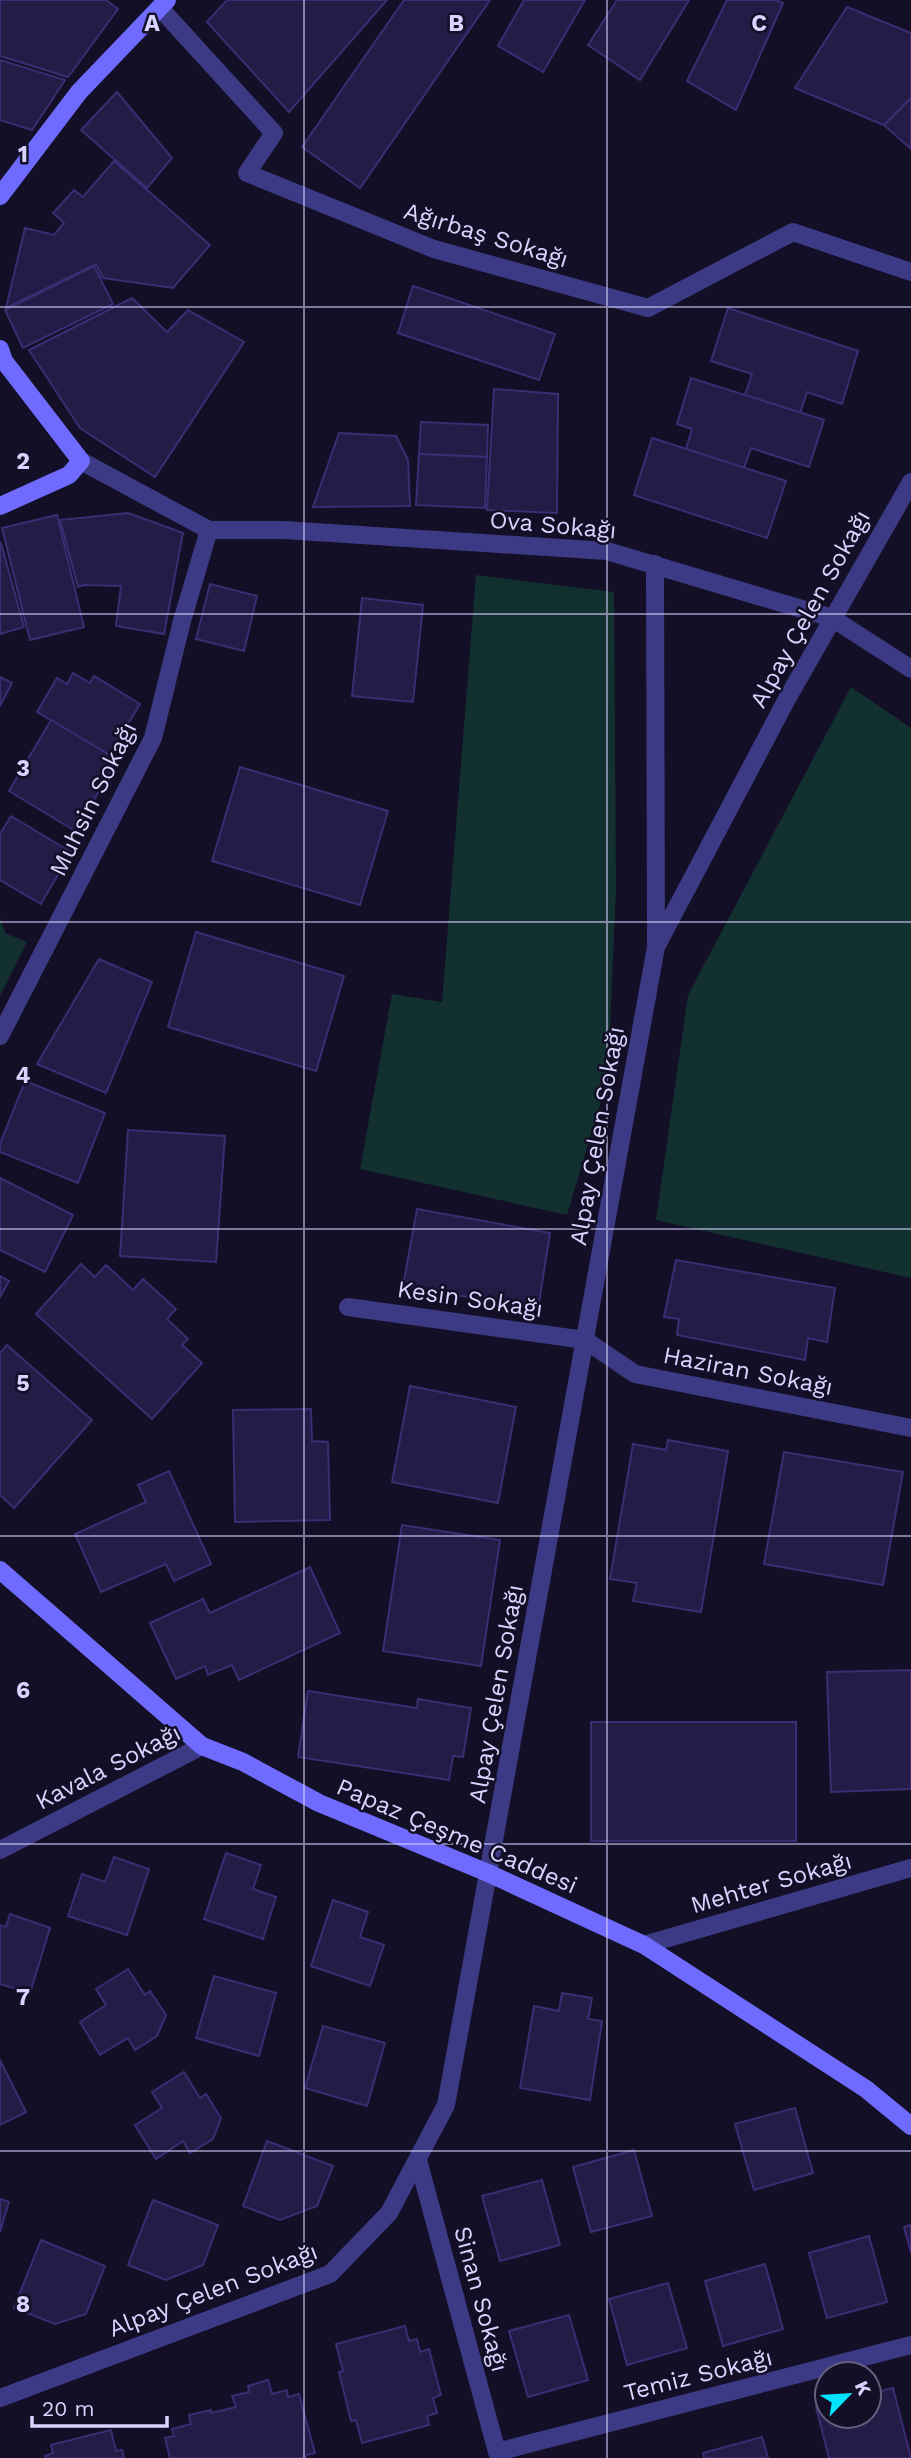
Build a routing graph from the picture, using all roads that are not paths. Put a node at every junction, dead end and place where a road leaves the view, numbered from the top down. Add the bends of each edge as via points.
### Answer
1 (163, 4) edge
2 (0, 196) edge
3 (911, 272) edge
4 (0, 349) edge
5 (81, 461) junction
6 (911, 482) edge
7 (0, 506) edge
8 (209, 530) junction
9 (655, 564) junction
10 (832, 618) junction
11 (911, 668) edge
12 (656, 947) junction
13 (0, 1036) edge
14 (348, 1307) dead end
15 (584, 1340) junction
16 (911, 1427) edge
17 (0, 1570) edge
18 (202, 1746) junction
19 (0, 1850) edge
20 (911, 1868) edge
21 (488, 1872) junction
22 (644, 1945) junction
23 (911, 2126) edge
24 (418, 2160) junction
25 (911, 2345) edge
26 (0, 2398) edge
27 (497, 2452) joint

1 - 2 street via 79,92
1 - 3 street, Ağırbaş Sokağı via 274,133 247,173 434,249 648,308 793,232
4 - 5 street via 4,361
5 - 7 street via 69,475
5 - 8 street
6 - 10 street, Alpay Çelen Sokağı
8 - 9 street, Ova Sokağı via 284,530 607,551
8 - 13 street, Muhsin Sokağı via 153,737
9 - 10 street, Ova Sokağı
9 - 12 street, Alpay Çelen Sokağı
10 - 11 street, Ova Sokağı
10 - 12 street, Alpay Çelen Sokağı
12 - 15 street, Alpay Çelen Sokağı
14 - 15 street, Kesin Sokağı
15 - 16 street, Haziran Sokağı via 635,1374
15 - 21 street, Alpay Çelen Sokağı
17 - 18 street, Papaz Çeşme Caddesi
18 - 19 street, Kavala Sokağı
18 - 21 street, Papaz Çeşme Caddesi via 320,1803
20 - 22 street, Mehter Sokağı
21 - 22 street, Papaz Çeşme Caddesi
21 - 24 street, Alpay Çelen Sokağı via 446,2105
22 - 23 street, Papaz Çeşme Caddesi via 866,2089
24 - 26 street, Alpay Çelen Sokağı via 389,2213 331,2274
24 - 27 street, Sinan Sokağı
25 - 27 street, Temiz Sokağı

